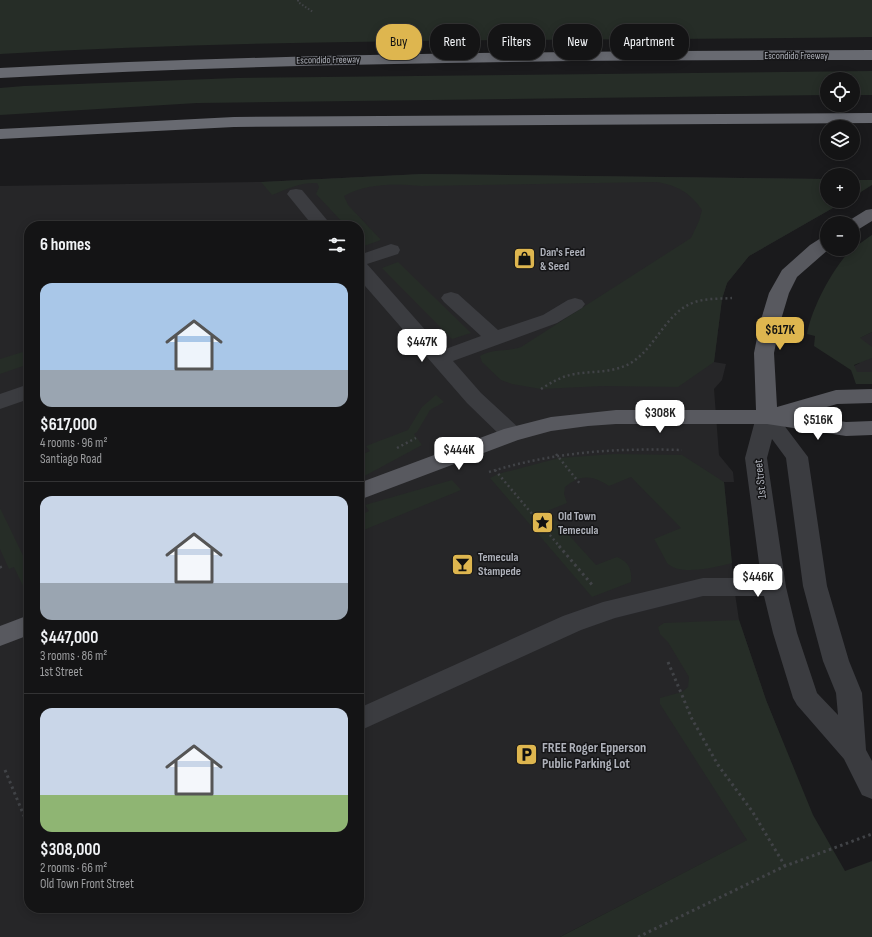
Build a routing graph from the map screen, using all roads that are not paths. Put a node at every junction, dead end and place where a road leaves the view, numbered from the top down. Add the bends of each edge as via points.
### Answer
1 (872, 55) edge
2 (0, 73) edge
3 (872, 118) edge
4 (0, 134) edge
5 (296, 194) dead end
6 (872, 214) edge
7 (319, 221) edge
8 (860, 221) edge
9 (820, 247) edge
10 (391, 250) dead end
11 (364, 258) edge
12 (364, 273) edge
13 (451, 298) dead end
14 (575, 304) dead end
15 (495, 338) junction
16 (439, 359) junction
17 (24, 393) edge
18 (872, 396) edge
19 (0, 402) edge
20 (767, 417) junction
21 (872, 428) edge
22 (512, 434) junction
23 (364, 490) edge
24 (774, 587) junction
25 (24, 627) edge
26 (0, 636) edge
27 (364, 718) edge
28 (853, 751) junction
29 (872, 787) edge

1 - 2 highway, Escondido Freeway via 261,60
3 - 4 highway via 234,122
5 - 7 street
6 - 8 main road
9 - 20 main road via 789,274 779,294 764,353
10 - 11 street
12 - 16 street
13 - 15 street
14 - 15 street via 538,324
15 - 16 street
16 - 22 street via 474,398
17 - 19 street
18 - 20 main road via 836,396
20 - 21 main road via 846,429
20 - 22 main road via 616,417 551,424
20 - 24 street, 1st Street via 756,458
20 - 28 street, 1st Street via 797,457 815,586 836,661 849,693
22 - 23 main road
24 - 27 street via 703,587 612,609 572,623
24 - 28 street, 1st Street via 785,633 806,698
25 - 26 main road
28 - 29 street, 1st Street

